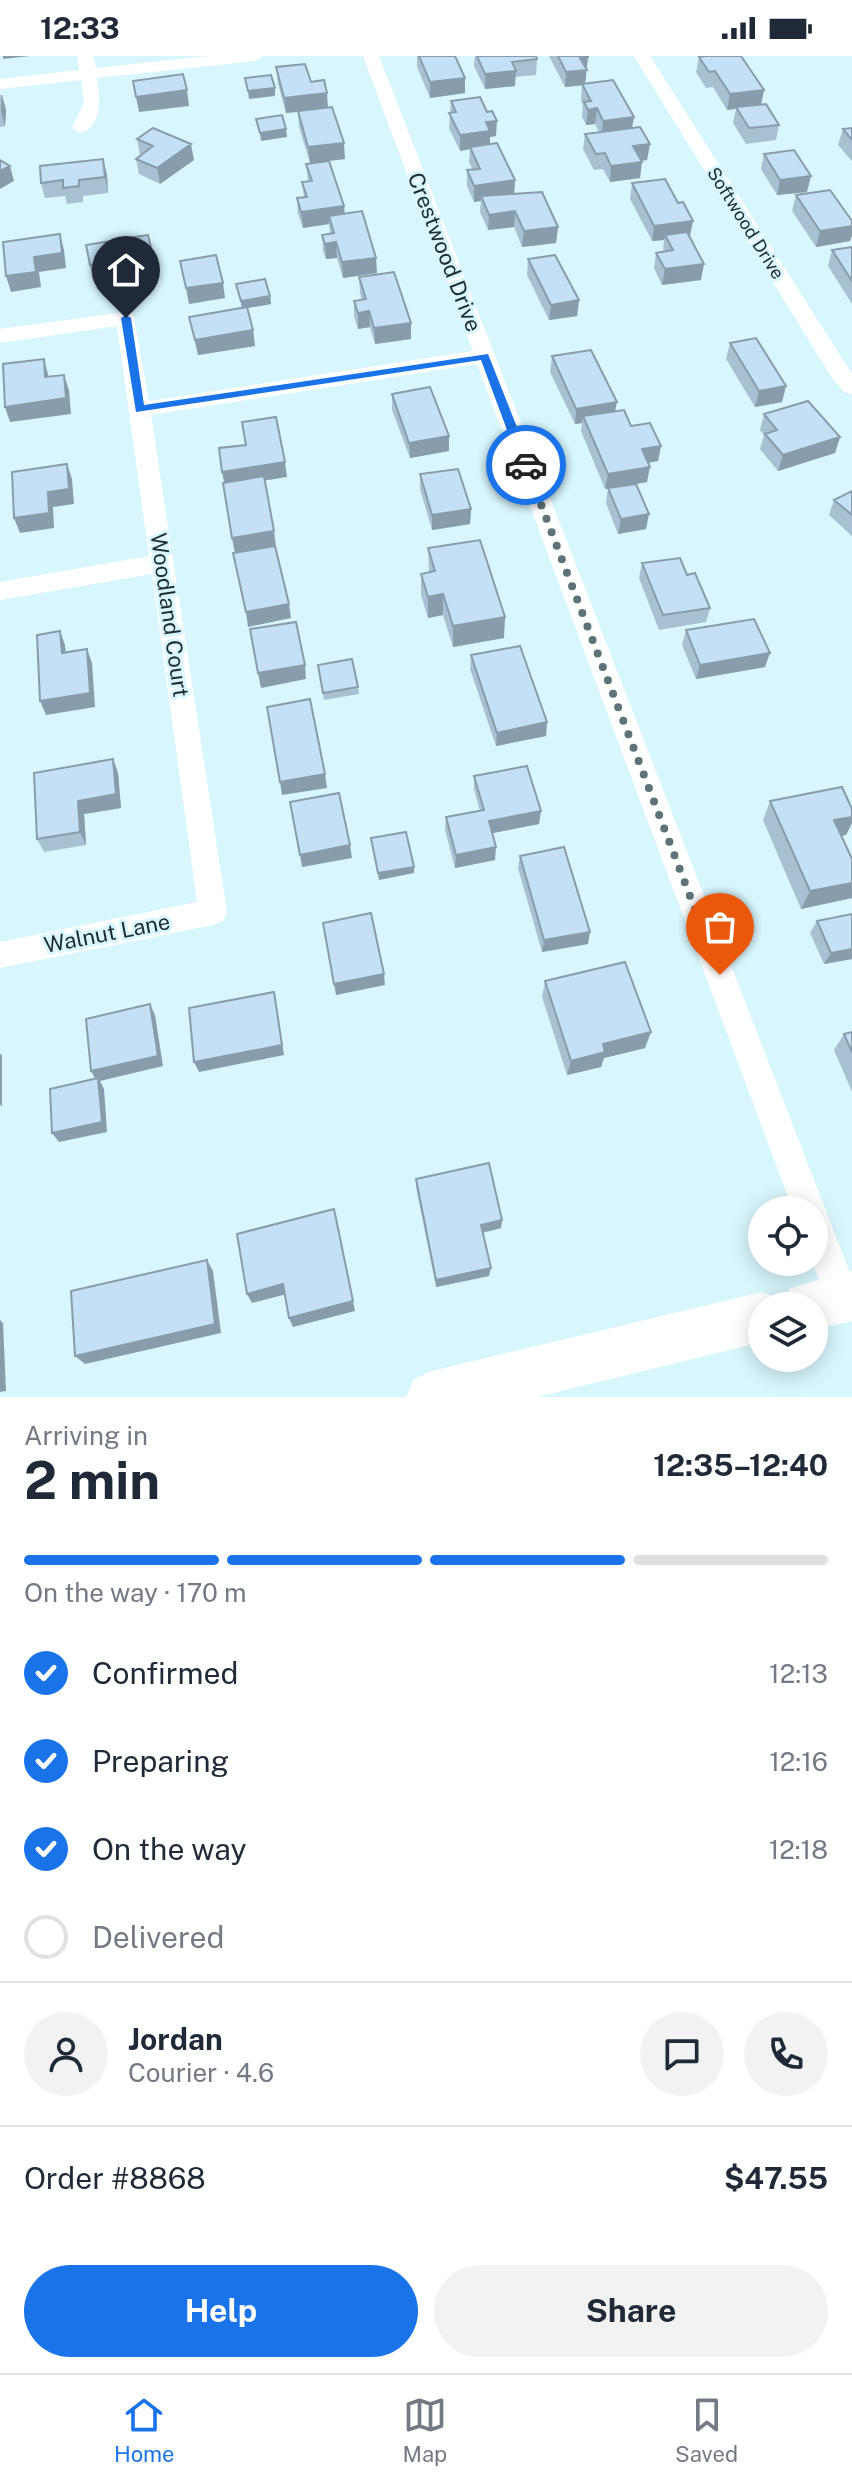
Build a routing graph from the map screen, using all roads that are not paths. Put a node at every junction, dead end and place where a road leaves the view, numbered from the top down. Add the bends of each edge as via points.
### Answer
1 (85, 56) edge
2 (255, 56) edge
3 (371, 56) edge
4 (642, 56) edge
5 (89, 77) junction
6 (0, 84) edge
7 (81, 128) dead end
8 (0, 336) edge
9 (485, 356) junction
10 (852, 387) edge
11 (139, 410) junction
12 (162, 563) junction
13 (0, 591) edge
14 (213, 912) joint
15 (0, 955) edge
16 (804, 1196) edge
17 (828, 1276) edge
18 (834, 1300) edge
19 (748, 1320) edge
20 (432, 1397) edge

1 - 5 street
2 - 5 street
3 - 9 street, Crestwood Drive
4 - 10 street, Softwood Drive
5 - 6 street
5 - 7 street via 93,103
8 - 11 street, Woodland Court via 126,318
9 - 11 street
9 - 16 street, Crestwood Drive
11 - 12 street, Woodland Court
12 - 13 street
12 - 14 street, Woodland Court
14 - 15 street, Walnut Lane
17 - 18 street
19 - 20 street

